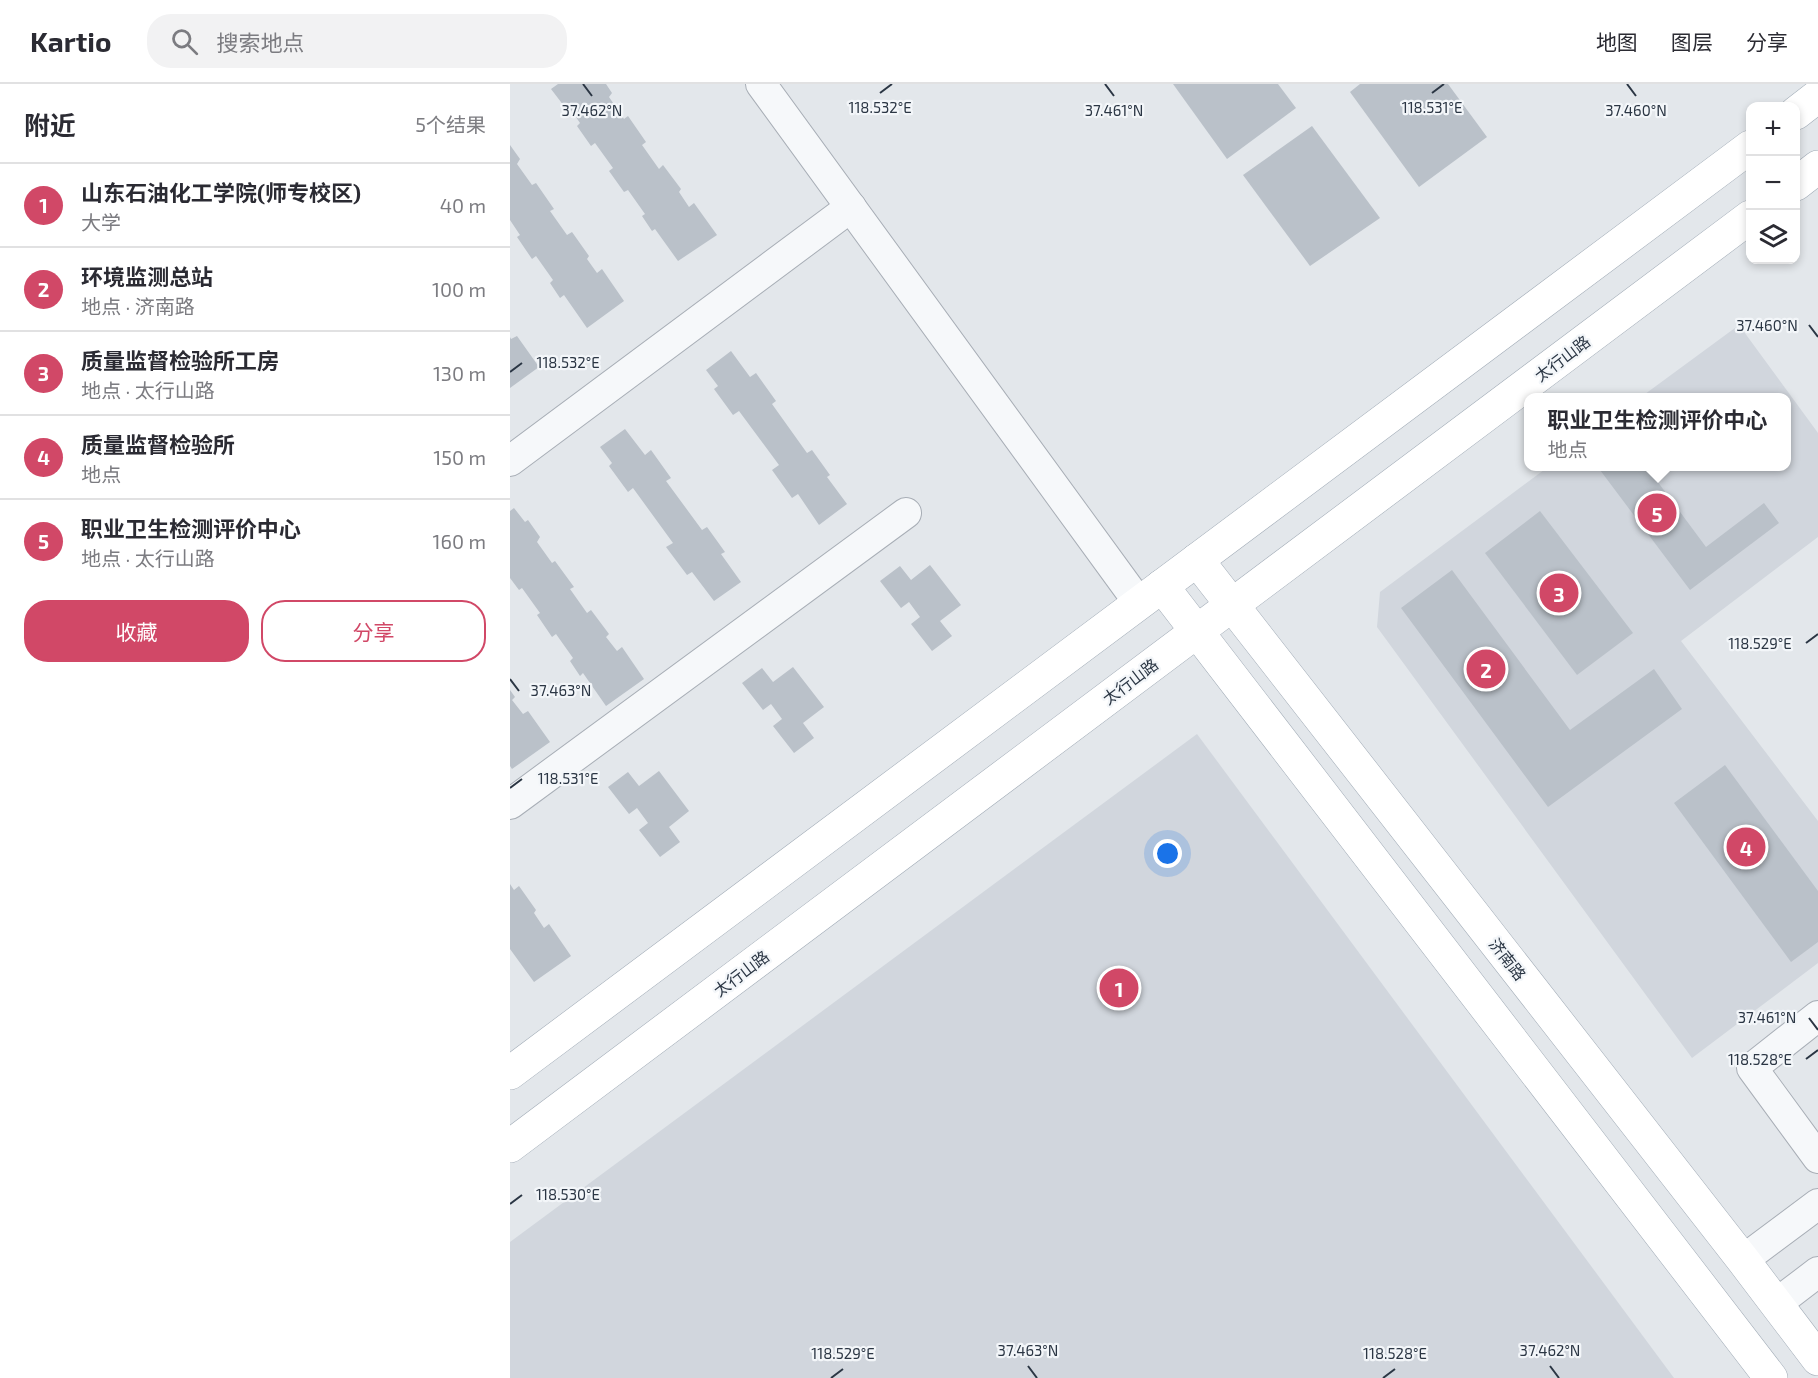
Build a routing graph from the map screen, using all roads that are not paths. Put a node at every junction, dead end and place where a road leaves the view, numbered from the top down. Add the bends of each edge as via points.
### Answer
1 (761, 84) edge
2 (1818, 96) edge
3 (1800, 110) edge
4 (1746, 150) edge
5 (1818, 167) edge
6 (1800, 181) edge
7 (851, 207) junction
8 (1746, 220) edge
9 (510, 461) edge
10 (906, 513) dead end
11 (1197, 561) junction
12 (1151, 595) junction
13 (1231, 605) junction
14 (1197, 631) junction
15 (510, 804) edge
16 (1818, 1016) edge
17 (510, 1073) edge
18 (510, 1146) edge
19 (1818, 1158) edge
20 (1818, 1204) edge
21 (1743, 1260) junction
22 (1818, 1272) edge
23 (1776, 1304) junction
24 (1818, 1359) edge
25 (1771, 1378) edge

1 - 7 lane
2 - 3 main road
4 - 11 main road
5 - 6 main road
7 - 9 lane
7 - 12 lane
8 - 13 main road, 太行山路
10 - 15 lane
11 - 12 main road
11 - 13 main road, 济南路
12 - 14 main road
12 - 17 main road
13 - 14 main road, 太行山路
13 - 21 main road, 济南路
14 - 18 main road, 太行山路
14 - 25 main road
16 - 19 lane via 1752,1068
20 - 21 lane
21 - 23 main road, 济南路
22 - 23 lane
23 - 24 main road, 济南路

